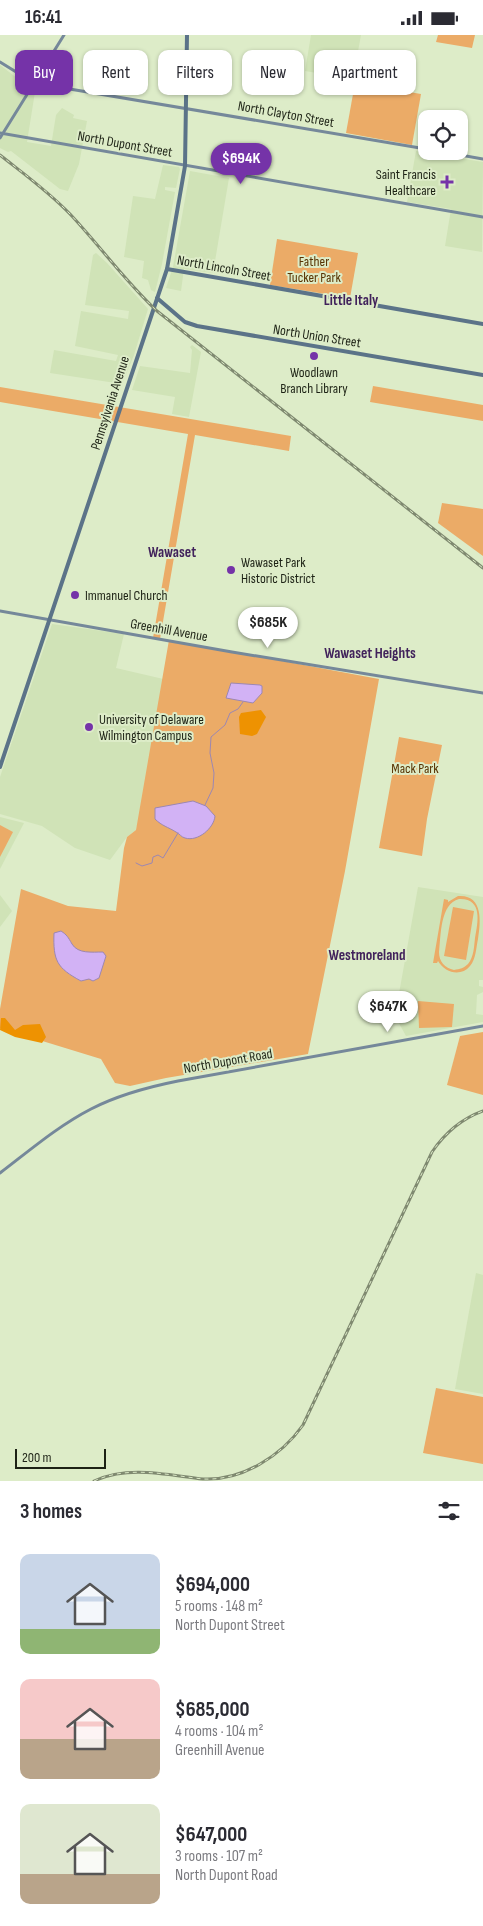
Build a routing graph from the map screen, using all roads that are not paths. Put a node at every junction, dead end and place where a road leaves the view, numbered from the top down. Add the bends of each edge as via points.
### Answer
1 (64, 35) edge
2 (187, 35) edge
3 (55, 50) edge
4 (0, 62) edge
5 (15, 71) edge
6 (73, 90) edge
7 (26, 95) edge
8 (186, 109) junction
9 (1, 135) edge
10 (418, 148) edge
11 (468, 156) edge
12 (483, 159) edge
13 (185, 166) junction
14 (483, 217) edge
15 (167, 269) junction
16 (157, 298) junction
17 (483, 324) edge
18 (483, 375) edge
19 (0, 611) edge
20 (50, 620) junction
21 (483, 693) edge
22 (0, 767) edge
23 (483, 1026) edge
24 (0, 1173) edge

1 - 3 street
2 - 8 main road, Pennsylvania Avenue
4 - 5 street, North Clayton Street
6 - 8 street, North Clayton Street
7 - 9 street
8 - 10 street, North Clayton Street
8 - 13 main road, Pennsylvania Avenue
9 - 13 street, North Dupont Street
11 - 12 street
13 - 14 street, North Dupont Street
13 - 15 main road, Pennsylvania Avenue
15 - 16 main road, Pennsylvania Avenue
15 - 17 main road, North Lincoln Street
16 - 18 main road, North Union Street via 185,322 197,326
16 - 20 main road, Pennsylvania Avenue
19 - 20 street, Greenhill Avenue
20 - 21 street, Greenhill Avenue
20 - 22 main road, Pennsylvania Avenue
23 - 24 street, North Dupont Road via 137,1090 78,1116

